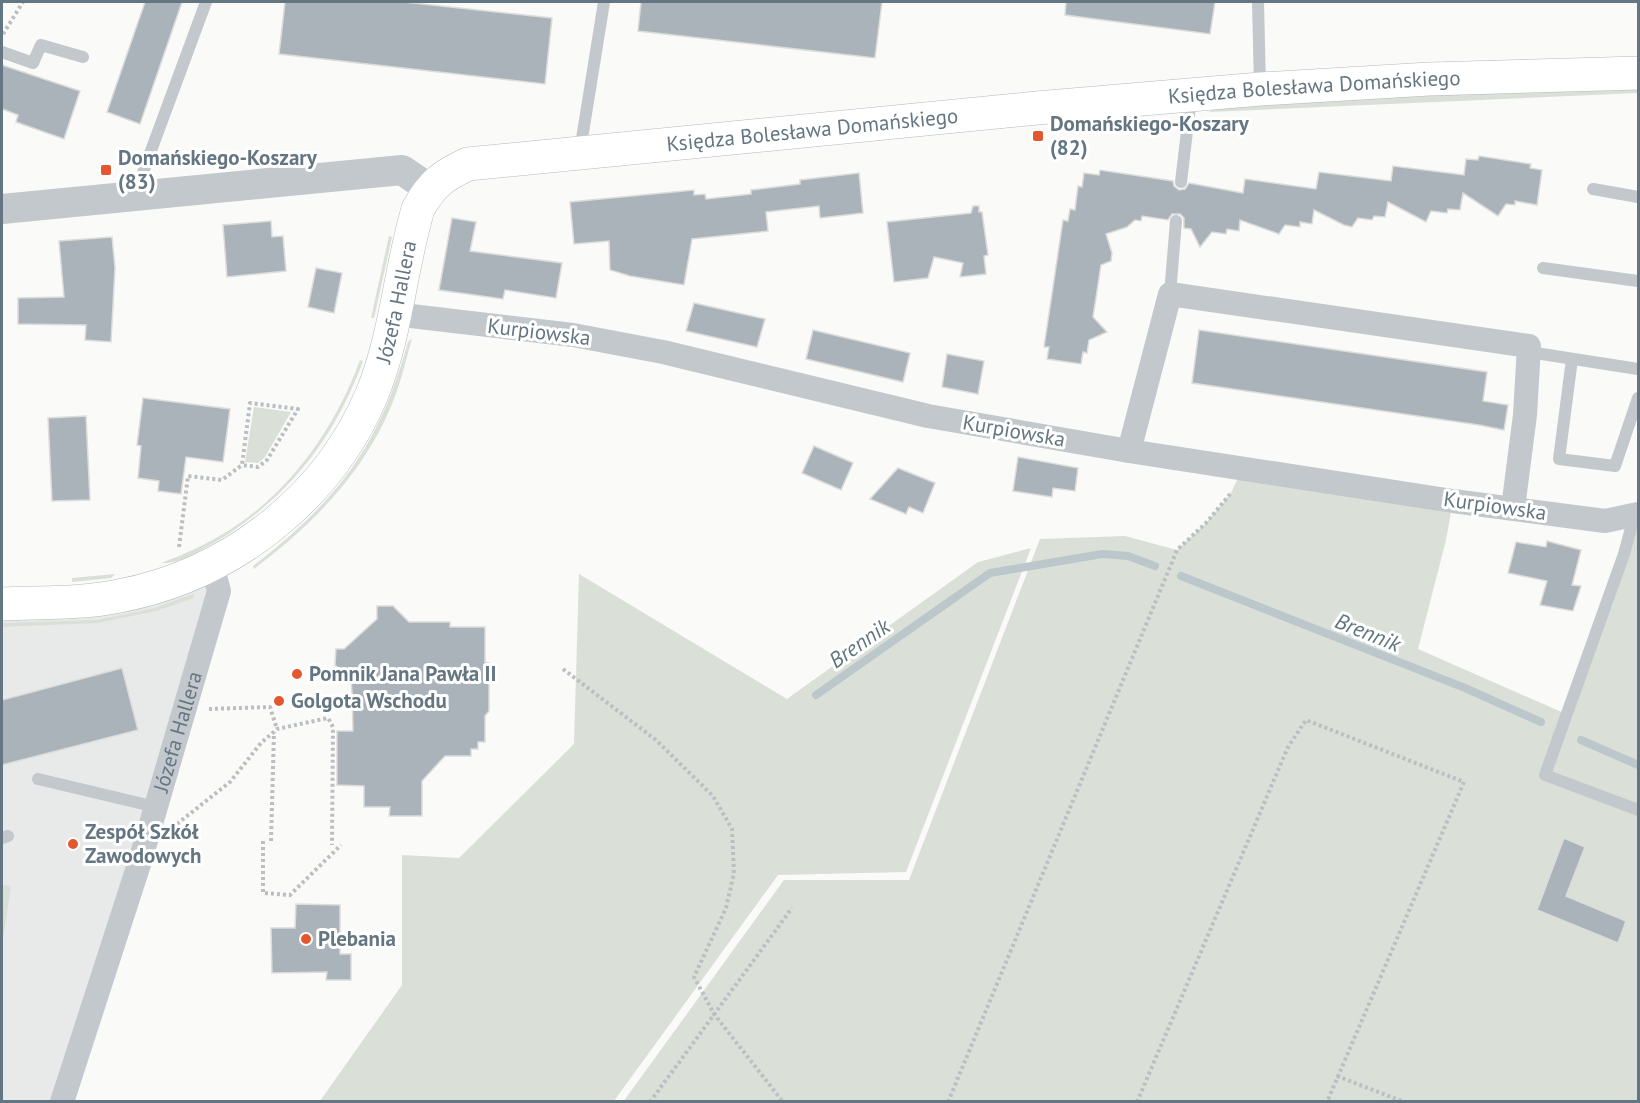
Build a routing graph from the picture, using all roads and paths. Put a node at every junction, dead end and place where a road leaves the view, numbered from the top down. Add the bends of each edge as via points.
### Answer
1 (23, 2) edge
2 (206, 2) edge
3 (604, 2) edge
4 (1258, 2) edge
5 (2, 35) edge
6 (2, 52) edge
7 (83, 57) dead end
8 (1638, 73) edge
9 (1260, 89) junction
10 (1191, 95) junction
11 (580, 153) junction
12 (1181, 182) dead end
13 (430, 189) junction
14 (1593, 189) dead end
15 (135, 196) junction
16 (1638, 197) edge
17 (2, 209) edge
18 (1176, 221) dead end
19 (1544, 268) dead end
20 (1638, 281) edge
21 (1170, 294) junction
22 (394, 314) junction
23 (1529, 352) junction
24 (1572, 359) junction
25 (1638, 369) edge
26 (1638, 398) edge
27 (1129, 451) junction
28 (242, 465) junction
29 (1243, 467) junction
30 (1513, 508) junction
31 (1636, 515) edge
32 (178, 554) dead end
33 (212, 565) junction
34 (2, 604) edge
35 (563, 669) dead end
36 (184, 710) junction
37 (276, 730) junction
38 (38, 779) dead end
39 (1638, 810) edge
40 (163, 815) junction
41 (263, 840) dead end
42 (271, 841) dead end
43 (332, 844) dead end
44 (341, 845) dead end
45 (792, 908) dead end
46 (714, 1014) junction
47 (1337, 1076) junction
48 (62, 1101) edge
49 (650, 1101) edge
50 (783, 1101) edge
51 (948, 1101) edge
52 (1137, 1101) edge
53 (1327, 1101) edge
54 (1404, 1101) edge

1 - 5 path
2 - 15 lane
3 - 11 lane
4 - 9 lane
6 - 7 lane via 33,63 41,45
8 - 9 main road, Księdza Bolesława Domańskiego
9 - 10 main road, Księdza Bolesława Domańskiego
10 - 11 main road, Księdza Bolesława Domańskiego
10 - 12 lane
11 - 13 main road, Księdza Bolesława Domańskiego via 468,164 447,174
13 - 15 street via 402,170
13 - 22 main road, Józefa Hallera via 411,232
14 - 16 lane
15 - 17 street
18 - 21 lane
19 - 20 lane
21 - 23 street via 1529,346
21 - 27 street
22 - 27 street, Kurpiowska via 573,335 663,352 928,416
22 - 33 main road, Józefa Hallera via 372,394 342,450 273,526
23 - 24 lane
23 - 30 street
24 - 25 lane
24 - 26 lane via 1559,459 1615,466
27 - 29 street, Kurpiowska
28 - 28 path via 250,403 298,409 267,460 258,467
28 - 32 path via 222,480 188,476
29 - 30 street, Kurpiowska
29 - 51 path via 1231,493 1177,550
30 - 31 street, Kurpiowska via 1605,521
31 - 39 lane via 1545,775
33 - 34 main road, Józefa Hallera via 151,590 117,597
33 - 36 street, Józefa Hallera via 219,591
35 - 46 path via 656,740 712,795 732,829 734,873 726,908 694,976
36 - 37 path via 270,707
36 - 40 street, Józefa Hallera
37 - 40 path via 230,782 178,825
37 - 42 path
37 - 43 path via 328,718 333,727
38 - 40 lane
40 - 48 street, Józefa Hallera
41 - 44 path via 263,893 290,895
45 - 46 path
46 - 49 path
46 - 50 path
47 - 52 path via 1464,782 1306,720 1288,747
47 - 53 path
47 - 54 path

